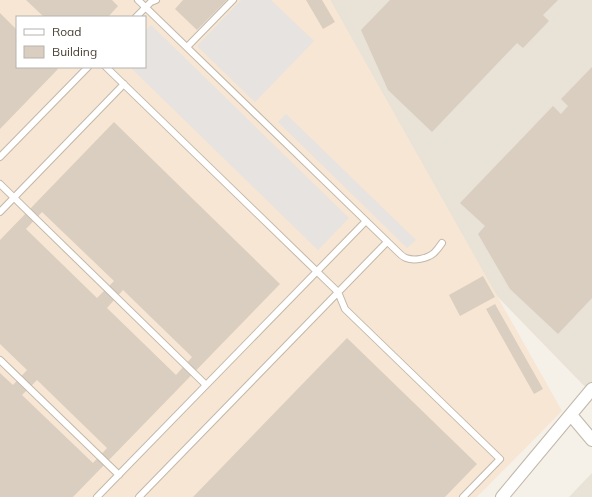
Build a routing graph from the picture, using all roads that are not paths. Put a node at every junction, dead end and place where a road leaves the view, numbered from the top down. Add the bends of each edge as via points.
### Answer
1 (138, 0) edge
2 (156, 0) edge
3 (233, 0) edge
4 (146, 7) junction
5 (137, 16) edge
6 (187, 47) junction
7 (87, 68) edge
8 (107, 68) edge
9 (124, 84) junction
10 (0, 157) edge
11 (0, 184) edge
12 (14, 198) junction
13 (0, 212) edge
14 (366, 221) junction
15 (387, 242) junction
16 (442, 243) dead end
17 (316, 272) junction
18 (338, 292) junction
19 (0, 360) edge
20 (206, 384) junction
21 (592, 389) edge
22 (592, 399) edge
23 (571, 415) junction
24 (592, 431) edge
25 (592, 440) edge
26 (118, 475) junction
27 (97, 497) edge
28 (139, 497) edge
29 (463, 497) edge
30 (502, 497) edge

1 - 4 lane
2 - 4 lane
3 - 6 lane
4 - 5 lane
4 - 6 lane
6 - 14 lane
7 - 10 lane
8 - 9 lane
9 - 12 lane
9 - 17 lane
11 - 12 lane
12 - 13 lane
12 - 20 lane
14 - 15 lane
14 - 17 lane
15 - 16 lane via 405,258 412,259 430,256
15 - 18 lane
17 - 18 lane
17 - 20 lane
18 - 28 lane
18 - 29 lane via 345,309 500,459
19 - 26 lane
20 - 26 lane
21 - 23 street
22 - 23 street
23 - 24 street
23 - 25 street
23 - 30 street
26 - 27 lane

